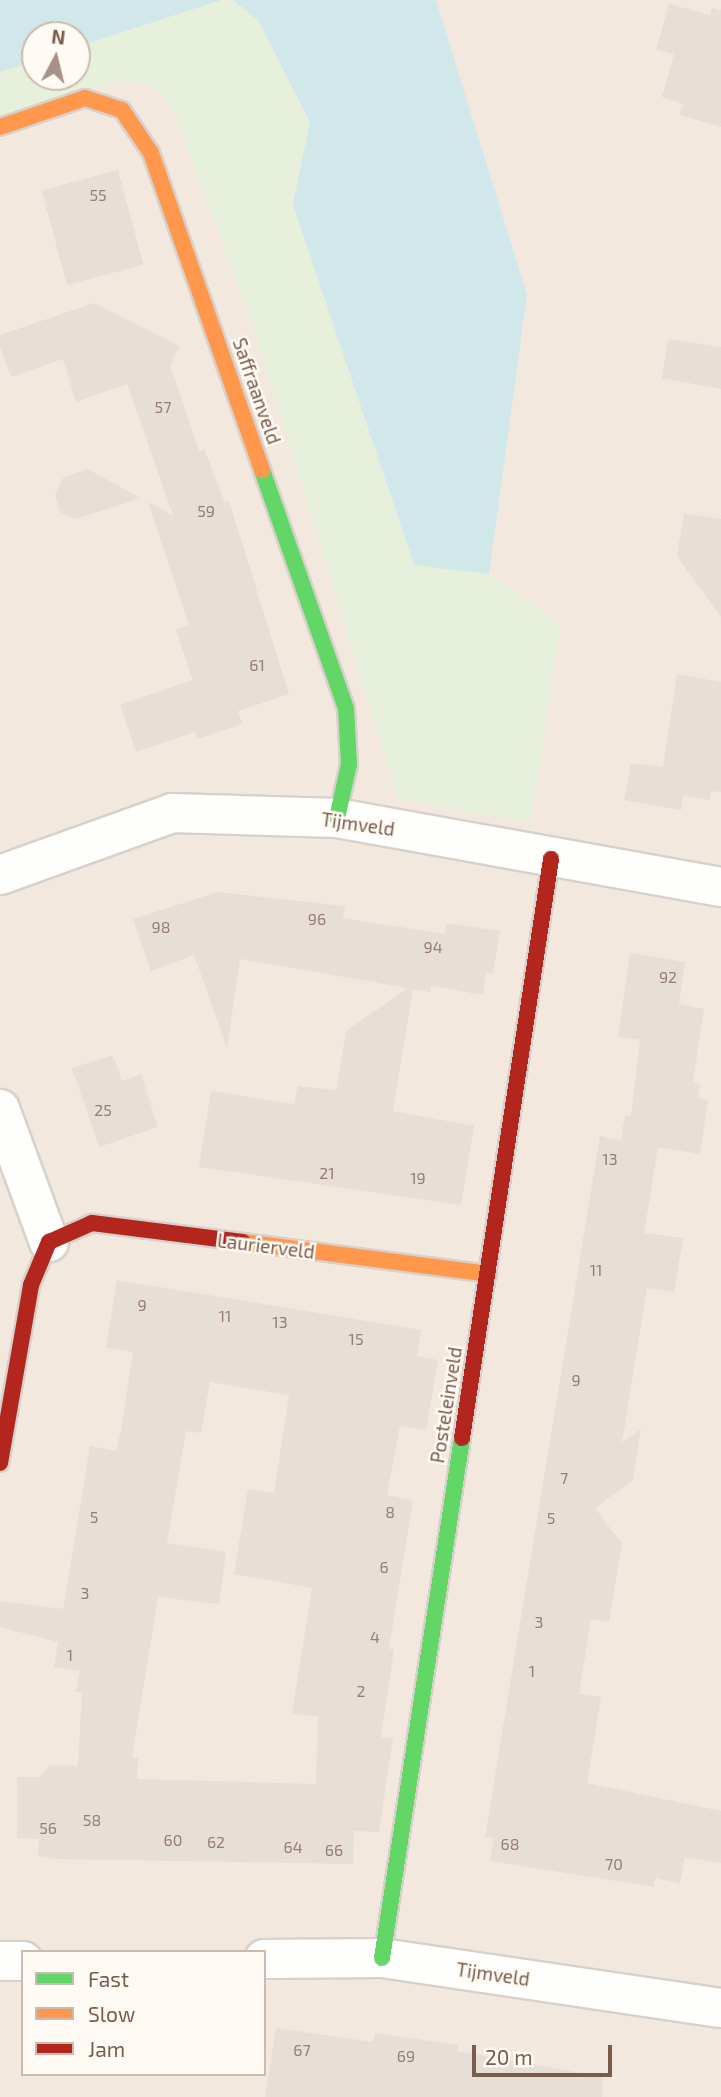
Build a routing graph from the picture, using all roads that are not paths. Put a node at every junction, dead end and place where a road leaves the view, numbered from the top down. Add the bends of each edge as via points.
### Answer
1 (0, 127) edge
2 (337, 818) junction
3 (551, 859) junction
4 (0, 875) edge
5 (721, 887) edge
6 (0, 1110) edge
7 (48, 1242) junction
8 (488, 1274) junction
9 (0, 1464) edge
10 (382, 1958) junction
11 (266, 1959) edge
12 (0, 1961) edge
13 (21, 1961) edge
14 (721, 2008) edge

1 - 2 street, Saffraanveld via 85,98 122,110 151,153 346,709 349,764
2 - 3 street, Tijmveld
2 - 4 street, Tijmveld via 172,813
3 - 5 street, Tijmveld
3 - 8 street, Posteleinveld
6 - 7 street
7 - 8 street, Laurierveld via 92,1223
7 - 9 street via 31,1285
8 - 10 street, Posteleinveld
10 - 11 street, Tijmveld
10 - 14 street, Tijmveld
12 - 13 street

